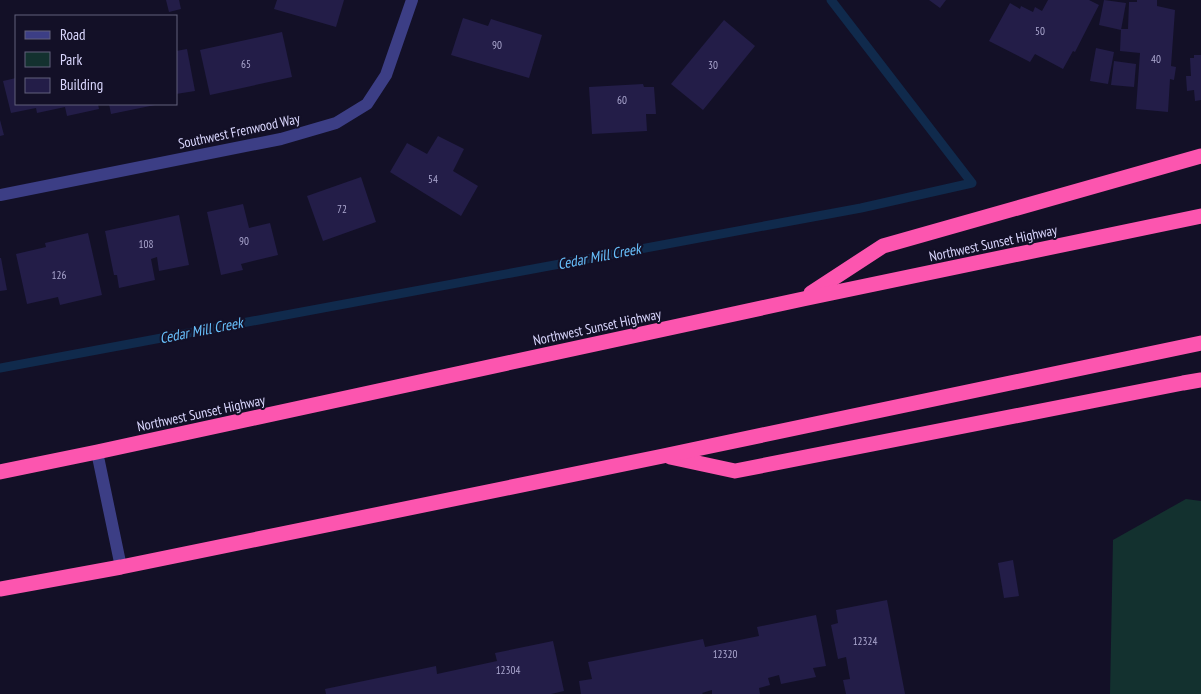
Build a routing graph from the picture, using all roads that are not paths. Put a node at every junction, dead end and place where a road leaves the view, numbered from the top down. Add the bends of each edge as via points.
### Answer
1 (412, 0) edge
2 (1201, 156) edge
3 (0, 195) edge
4 (1201, 216) edge
5 (803, 299) junction
6 (1201, 343) edge
7 (1201, 380) edge
8 (97, 452) junction
9 (663, 456) junction
10 (0, 472) edge
11 (121, 567) junction
12 (0, 589) edge

1 - 3 street, Southwest Frenwood Way via 386,75 367,104 336,123 281,139
2 - 5 highway via 883,246
4 - 5 highway, Northwest Sunset Highway
5 - 8 highway, Northwest Sunset Highway
6 - 9 highway
7 - 9 highway via 736,471
8 - 10 highway, Northwest Sunset Highway
8 - 11 street
9 - 11 highway
11 - 12 highway

